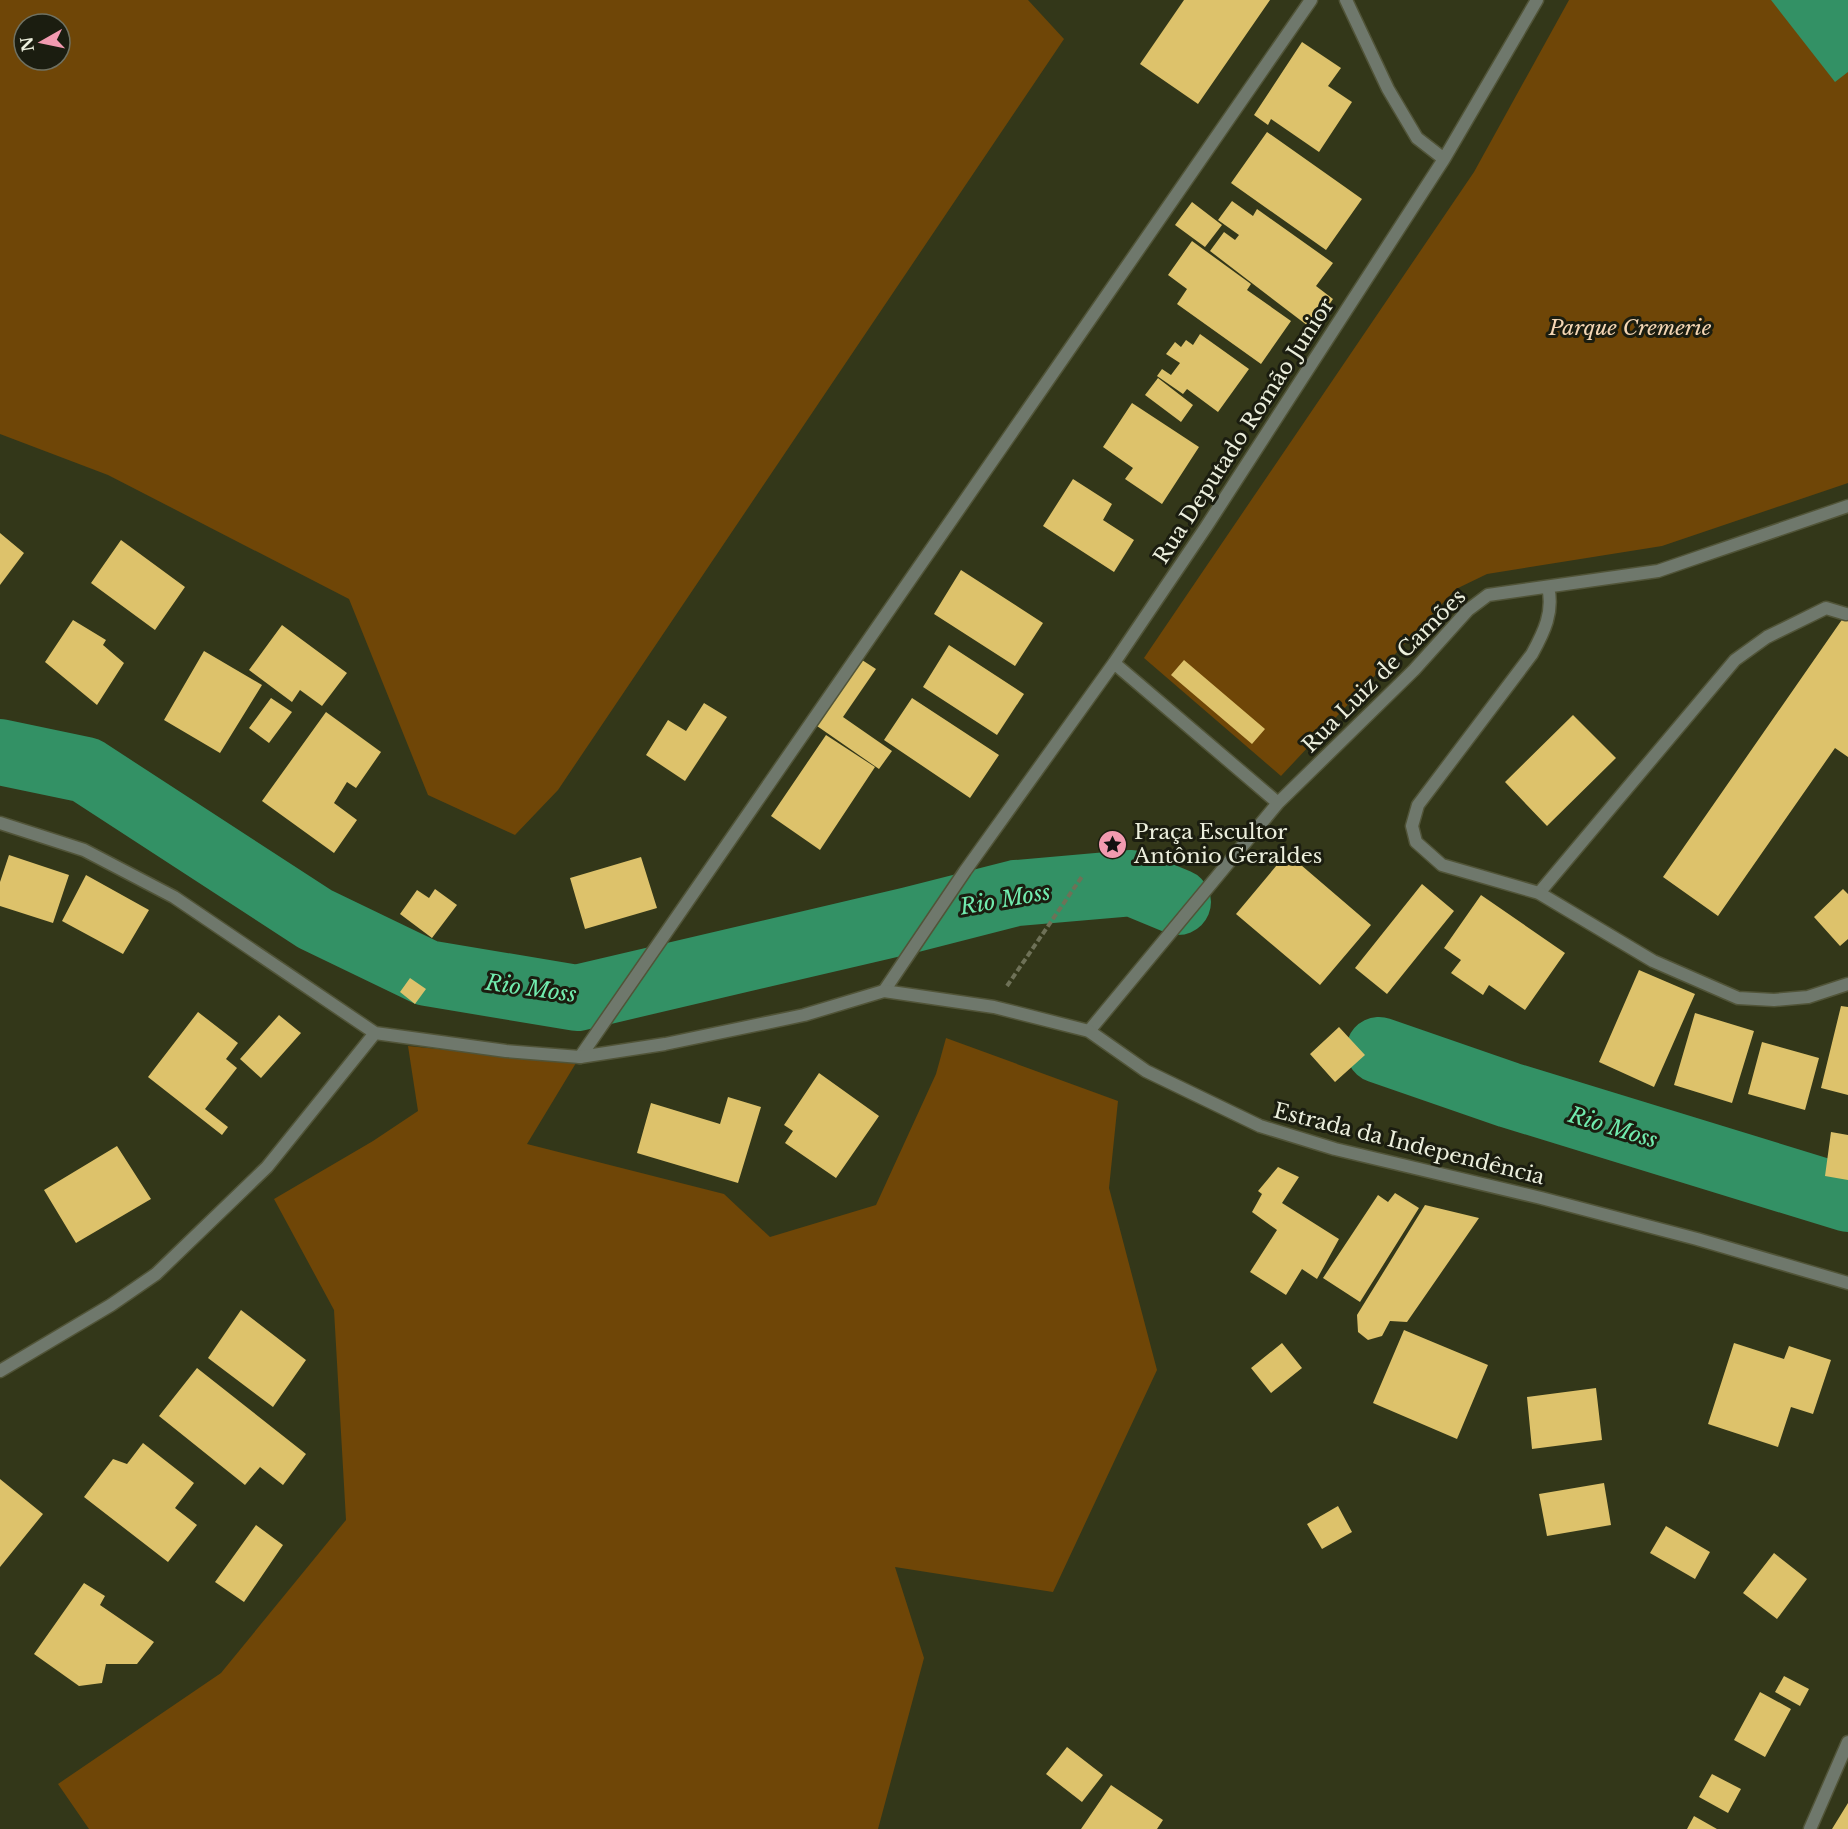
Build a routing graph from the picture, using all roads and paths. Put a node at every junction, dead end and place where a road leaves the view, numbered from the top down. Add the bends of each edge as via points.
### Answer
1 (1311, 0) edge
2 (1346, 0) edge
3 (1538, 0) edge
4 (1444, 159) junction
5 (1848, 506) edge
6 (1548, 587) junction
7 (1846, 614) dead end
8 (1114, 663) junction
9 (1278, 803) junction
10 (0, 823) edge
11 (1083, 875) dead end
12 (1539, 893) junction
13 (1848, 984) edge
14 (885, 990) junction
15 (994, 1007) junction
16 (1089, 1031) junction
17 (375, 1032) junction
18 (581, 1056) junction
19 (1848, 1283) edge
20 (0, 1371) edge
21 (1848, 1742) edge
22 (1810, 1829) edge

1 - 18 street
2 - 4 street via 1388,89 1417,138
3 - 4 street, Rua Deputado Romão Junior
4 - 8 street, Rua Deputado Romão Junior
5 - 6 street, Rua Luiz de Camões via 1658,571
6 - 9 street, Rua Luiz de Camões via 1488,595 1468,610 1414,670
6 - 12 street via 1549,616 1532,654 1418,805 1412,826 1416,842 1442,865
7 - 12 street via 1826,608 1767,637 1735,660
8 - 9 street
8 - 14 street, Rua Deputado Romão Junior
9 - 16 street, Rua Luiz de Camões
10 - 17 street, Estrada da Independência via 84,850 174,897
11 - 15 path
12 - 13 street via 1653,962 1738,998 1808,997
14 - 15 street, Estrada da Independência
14 - 18 street, Estrada da Independência via 804,1015 665,1044
15 - 16 street, Estrada da Independência
16 - 19 street, Estrada da Independência via 1146,1071 1260,1126 1346,1152 1675,1233
17 - 18 street, Estrada da Independência via 506,1051
17 - 20 street via 267,1167 156,1274
21 - 22 street

